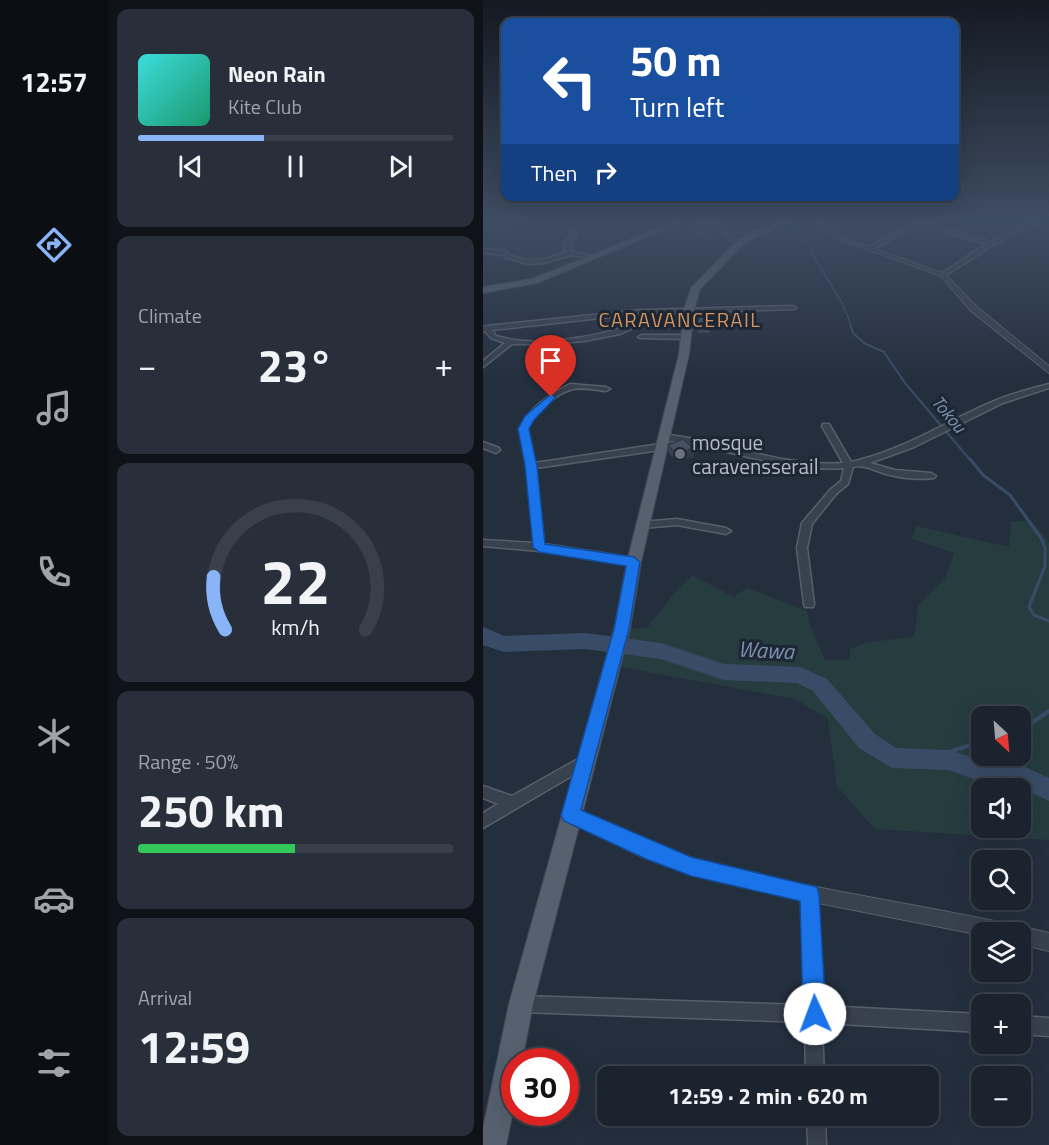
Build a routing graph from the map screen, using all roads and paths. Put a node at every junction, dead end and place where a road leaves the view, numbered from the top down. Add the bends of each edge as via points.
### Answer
1 (552, 273) edge
2 (711, 273) edge
3 (939, 273) edge
4 (943, 275) joint
5 (483, 290) edge
6 (793, 308) dead end
7 (689, 310) junction
8 (641, 312) junction
9 (485, 328) edge
10 (685, 336) junction
11 (642, 337) dead end
12 (510, 342) junction
13 (483, 365) edge
14 (1049, 370) edge
15 (1049, 386) edge
16 (606, 389) dead end
17 (826, 426) dead end
18 (661, 442) junction
19 (483, 445) edge
20 (496, 450) dead end
21 (861, 462) junction
22 (849, 465) junction
23 (531, 466) junction
24 (931, 476) dead end
25 (642, 525) junction
26 (726, 531) dead end
27 (483, 543) edge
28 (539, 547) junction
29 (634, 562) junction
30 (809, 604) dead end
31 (587, 760) junction
32 (483, 792) edge
33 (512, 803) junction
34 (571, 815) junction
35 (483, 821) edge
36 (810, 894) junction
37 (971, 925) edge
38 (1031, 938) edge
39 (1049, 942) edge
40 (521, 1004) junction
41 (815, 1014) junction
42 (971, 1022) edge
43 (1031, 1026) edge
44 (1049, 1027) edge
45 (816, 1066) edge
46 (816, 1126) edge
47 (493, 1145) edge
48 (817, 1145) edge

1 - 5 main road via 534,281
2 - 7 main road via 696,288
3 - 4 street
4 - 14 street via 973,309
6 - 7 street
7 - 8 street
7 - 10 main road
8 - 9 street
8 - 12 street via 643,322 614,335
9 - 12 street via 493,337
10 - 11 street
10 - 18 main road
12 - 13 street
15 - 21 street via 1004,399 929,438
16 - 23 street via 573,386 551,397 529,418 523,429
17 - 22 street
18 - 22 street via 685,439 771,460 822,467
18 - 23 street via 604,457
18 - 25 main road
19 - 20 street
21 - 22 street
21 - 24 street via 893,473
22 - 30 street via 845,482 807,523 802,548
23 - 28 street
25 - 26 street via 677,522
25 - 29 main road
27 - 28 street
28 - 29 street
29 - 31 main road via 622,629
31 - 33 street
31 - 34 main road
32 - 33 street
33 - 35 street
34 - 36 street via 691,866
34 - 40 main road
36 - 37 street
36 - 41 street
38 - 39 street
40 - 41 street
40 - 47 main road
41 - 42 street
41 - 45 street
43 - 44 street
46 - 48 street

